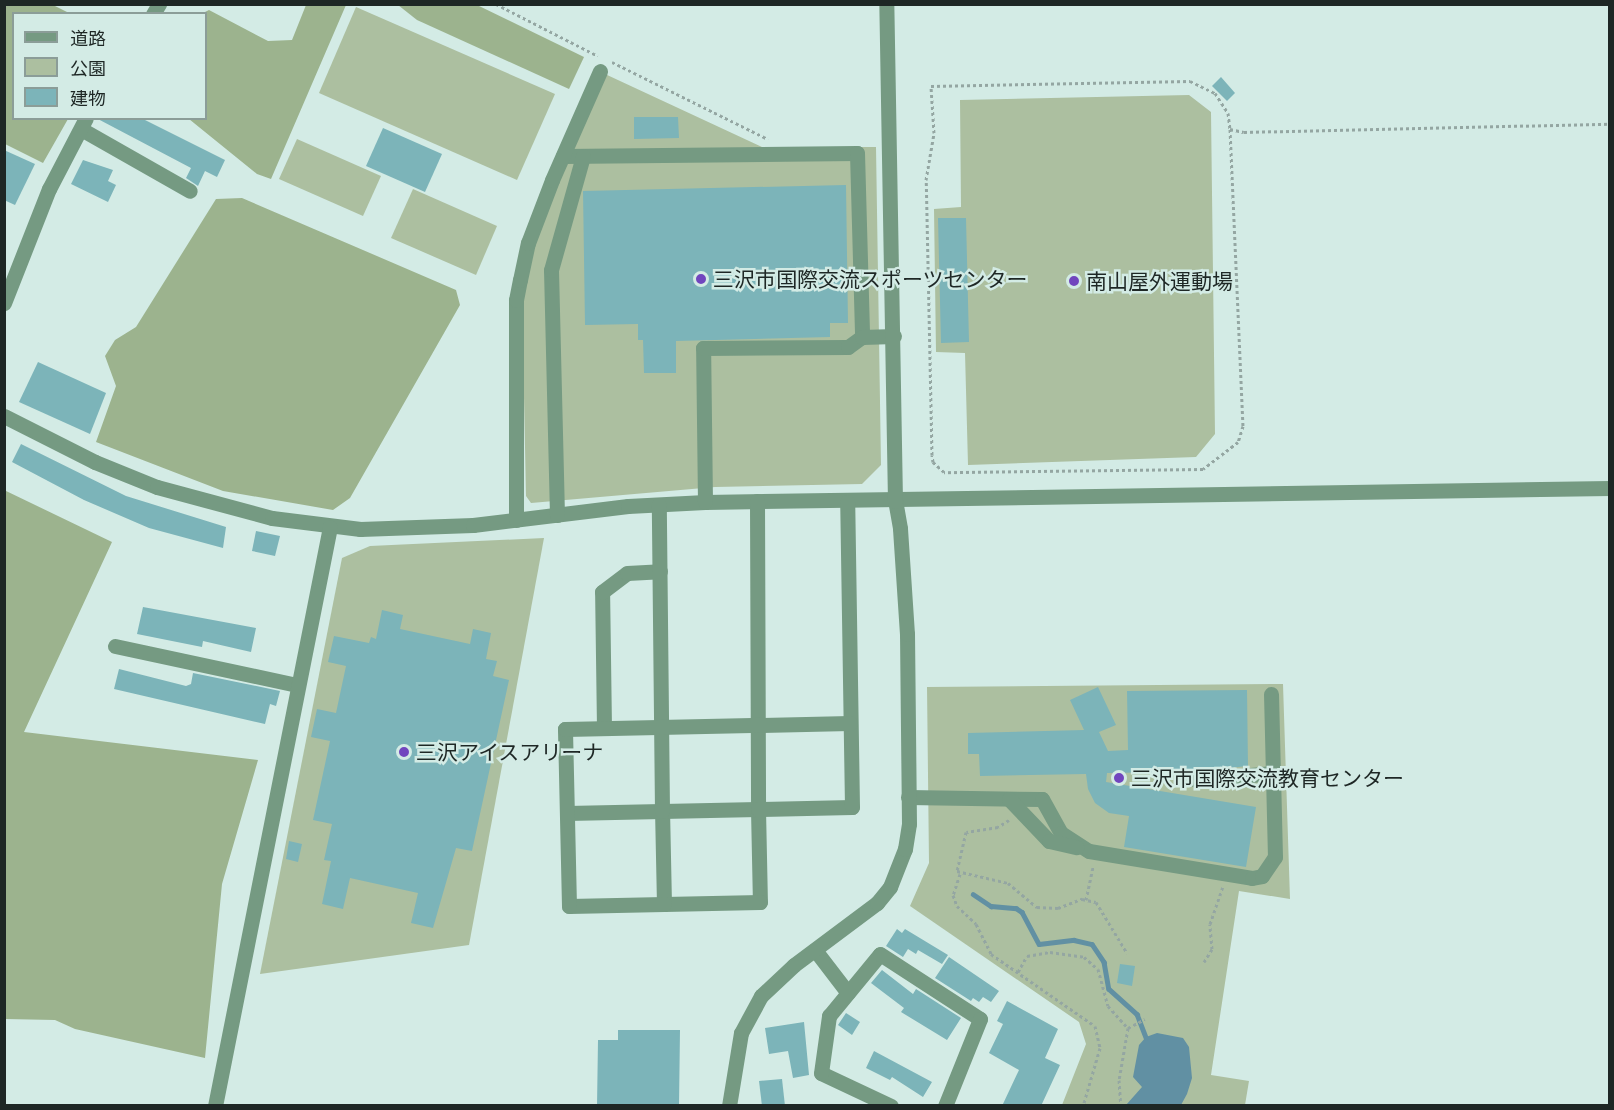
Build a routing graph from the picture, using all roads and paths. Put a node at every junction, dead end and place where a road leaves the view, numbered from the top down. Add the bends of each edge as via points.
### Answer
1 (496, 4) edge
2 (886, 4) edge
3 (600, 71) dead end
4 (84, 124) edge
5 (1610, 124) edge
6 (1230, 129) junction
7 (771, 140) dead end
8 (563, 156) junction
9 (583, 156) junction
10 (190, 191) dead end
11 (4, 303) edge
12 (894, 336) junction
13 (862, 337) junction
14 (4, 416) edge
15 (1610, 488) edge
16 (757, 501) junction
17 (895, 501) junction
18 (705, 502) junction
19 (847, 502) junction
20 (659, 505) junction
21 (557, 515) junction
22 (516, 520) junction
23 (330, 527) junction
24 (660, 571) junction
25 (115, 646) dead end
26 (297, 686) junction
27 (1270, 694) dead end
28 (850, 723) junction
29 (758, 725) junction
30 (661, 727) junction
31 (604, 728) junction
32 (1273, 773) junction
33 (1196, 780) dead end
34 (908, 797) junction
35 (1014, 804) junction
36 (758, 809) junction
37 (662, 811) junction
38 (567, 813) junction
39 (1079, 847) junction
40 (1096, 852) junction
41 (1225, 873) junction
42 (960, 874) junction
43 (1086, 900) junction
44 (664, 904) junction
45 (815, 950) junction
46 (1127, 953) dead end
47 (1204, 962) dead end
48 (1018, 972) junction
49 (848, 993) junction
50 (1145, 1019) dead end
51 (1128, 1028) junction
52 (215, 1106) edge
53 (729, 1106) edge
54 (891, 1106) edge
55 (945, 1106) edge
56 (1083, 1106) edge
57 (1121, 1106) edge

1 - 7 path
2 - 12 street
3 - 8 street
4 - 10 street
4 - 11 street via 49,189
5 - 6 path via 1244,132
6 - 6 path via 1243,426 1238,442 1203,469 944,471 933,462 926,180 934,133 931,86 1190,81 1215,93 1228,113
8 - 9 street
8 - 22 street via 528,243 516,300
9 - 13 street via 857,153
9 - 21 street via 550,270
12 - 13 street
12 - 17 street
13 - 18 street via 848,347 703,348
14 - 23 street via 95,462 157,487 226,508
15 - 17 street
16 - 18 street
16 - 19 street
16 - 29 street
17 - 19 street
17 - 34 street via 905,583
18 - 20 street
19 - 28 street
20 - 21 street
20 - 24 street
21 - 22 street
22 - 23 street via 426,527
23 - 26 street
24 - 30 street
24 - 31 street via 627,573 602,592
25 - 26 street
26 - 52 street
27 - 32 street
28 - 29 street
28 - 36 street via 852,807
29 - 30 street
29 - 36 street
30 - 31 street
30 - 37 street
31 - 38 street via 565,729
32 - 33 street
32 - 41 street via 1273,864 1262,876
34 - 35 street
34 - 45 street via 905,849 890,887 877,903
35 - 39 street via 1049,841
35 - 39 street via 1042,799 1055,825
35 - 42 path via 1005,825 966,832 958,860
36 - 37 street
36 - 44 street via 760,902
37 - 38 street
37 - 44 street
38 - 44 street via 569,906
39 - 40 street
40 - 41 street
40 - 43 path
41 - 47 path via 1219,906 1210,924 1212,949
42 - 43 path via 1008,883 1024,899 1045,909
42 - 48 path via 953,894 957,906 976,924 991,954
43 - 46 path via 1102,909 1111,933
45 - 49 street
45 - 53 street via 772,984 750,1014 735,1054
48 - 51 path via 1019,964 1036,954 1084,957 1098,969 1108,1006
48 - 56 path via 1095,1026 1100,1048
49 - 54 street via 829,1016 821,1073
49 - 55 street via 880,954 980,1019
50 - 51 path
51 - 57 path via 1119,1080

